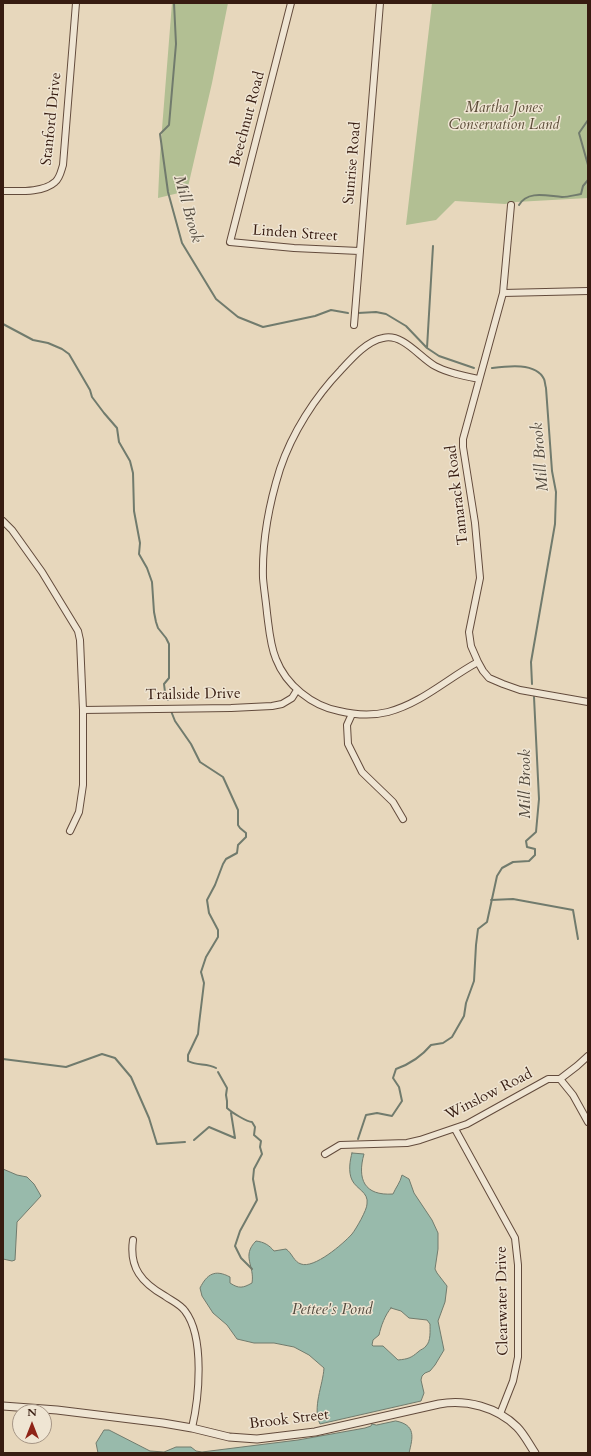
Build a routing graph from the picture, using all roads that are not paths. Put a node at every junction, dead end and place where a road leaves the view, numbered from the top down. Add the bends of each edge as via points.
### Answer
1 (76, 3) edge
2 (291, 3) edge
3 (380, 3) edge
4 (3, 191) edge
5 (510, 205) dead end
6 (230, 242) joint
7 (358, 251) junction
8 (588, 291) edge
9 (503, 292) junction
10 (354, 325) dead end
11 (479, 379) junction
12 (3, 521) edge
13 (478, 662) junction
14 (297, 690) junction
15 (588, 702) edge
16 (83, 710) junction
17 (352, 714) junction
18 (403, 819) dead end
19 (70, 831) dead end
20 (588, 1056) edge
21 (560, 1079) junction
22 (588, 1122) edge
23 (455, 1129) junction
24 (325, 1154) dead end
25 (133, 1240) dead end
26 (3, 1406) edge
27 (500, 1414) junction
28 (192, 1428) junction
29 (534, 1453) edge

1 - 4 street, Stanford Drive via 63,165 59,177 55,183 35,191
2 - 6 street, Beechnut Road
3 - 7 street, Sunrise Road
5 - 9 street, Tamarack Road
6 - 7 street, Linden Street
7 - 10 street, Sunrise Road
8 - 9 street
9 - 11 street, Tamarack Road
11 - 13 street, Tamarack Road via 463,439 480,578 469,632 471,646
11 - 14 street via 435,366 401,341 392,337 383,338 365,348 332,379 303,422 280,468 273,494 265,539 264,578 275,658 287,679
12 - 16 street via 42,572 78,631
13 - 15 street, Tamarack Road via 489,678 503,684 520,690
13 - 17 street via 438,689 407,705 373,715
14 - 16 street, Trailside Drive via 292,698 272,706
14 - 17 street via 325,708
16 - 19 street via 83,785 79,812
17 - 18 street via 347,725 348,744 362,772 393,802
20 - 21 street, Winslow Road
21 - 22 street via 574,1095
21 - 23 street, Winslow Road via 548,1079
23 - 24 street, Winslow Road via 407,1143 340,1145
23 - 27 street, Clearwater Drive via 515,1238 518,1265 518,1357 513,1381
25 - 28 street via 133,1262 142,1278 154,1290 180,1306 190,1320 199,1371 198,1398
26 - 28 street, Brook Street via 79,1412
27 - 28 street, Brook Street via 473,1404 452,1402 315,1432 265,1439 229,1437
27 - 29 street, Brook Street via 517,1427

